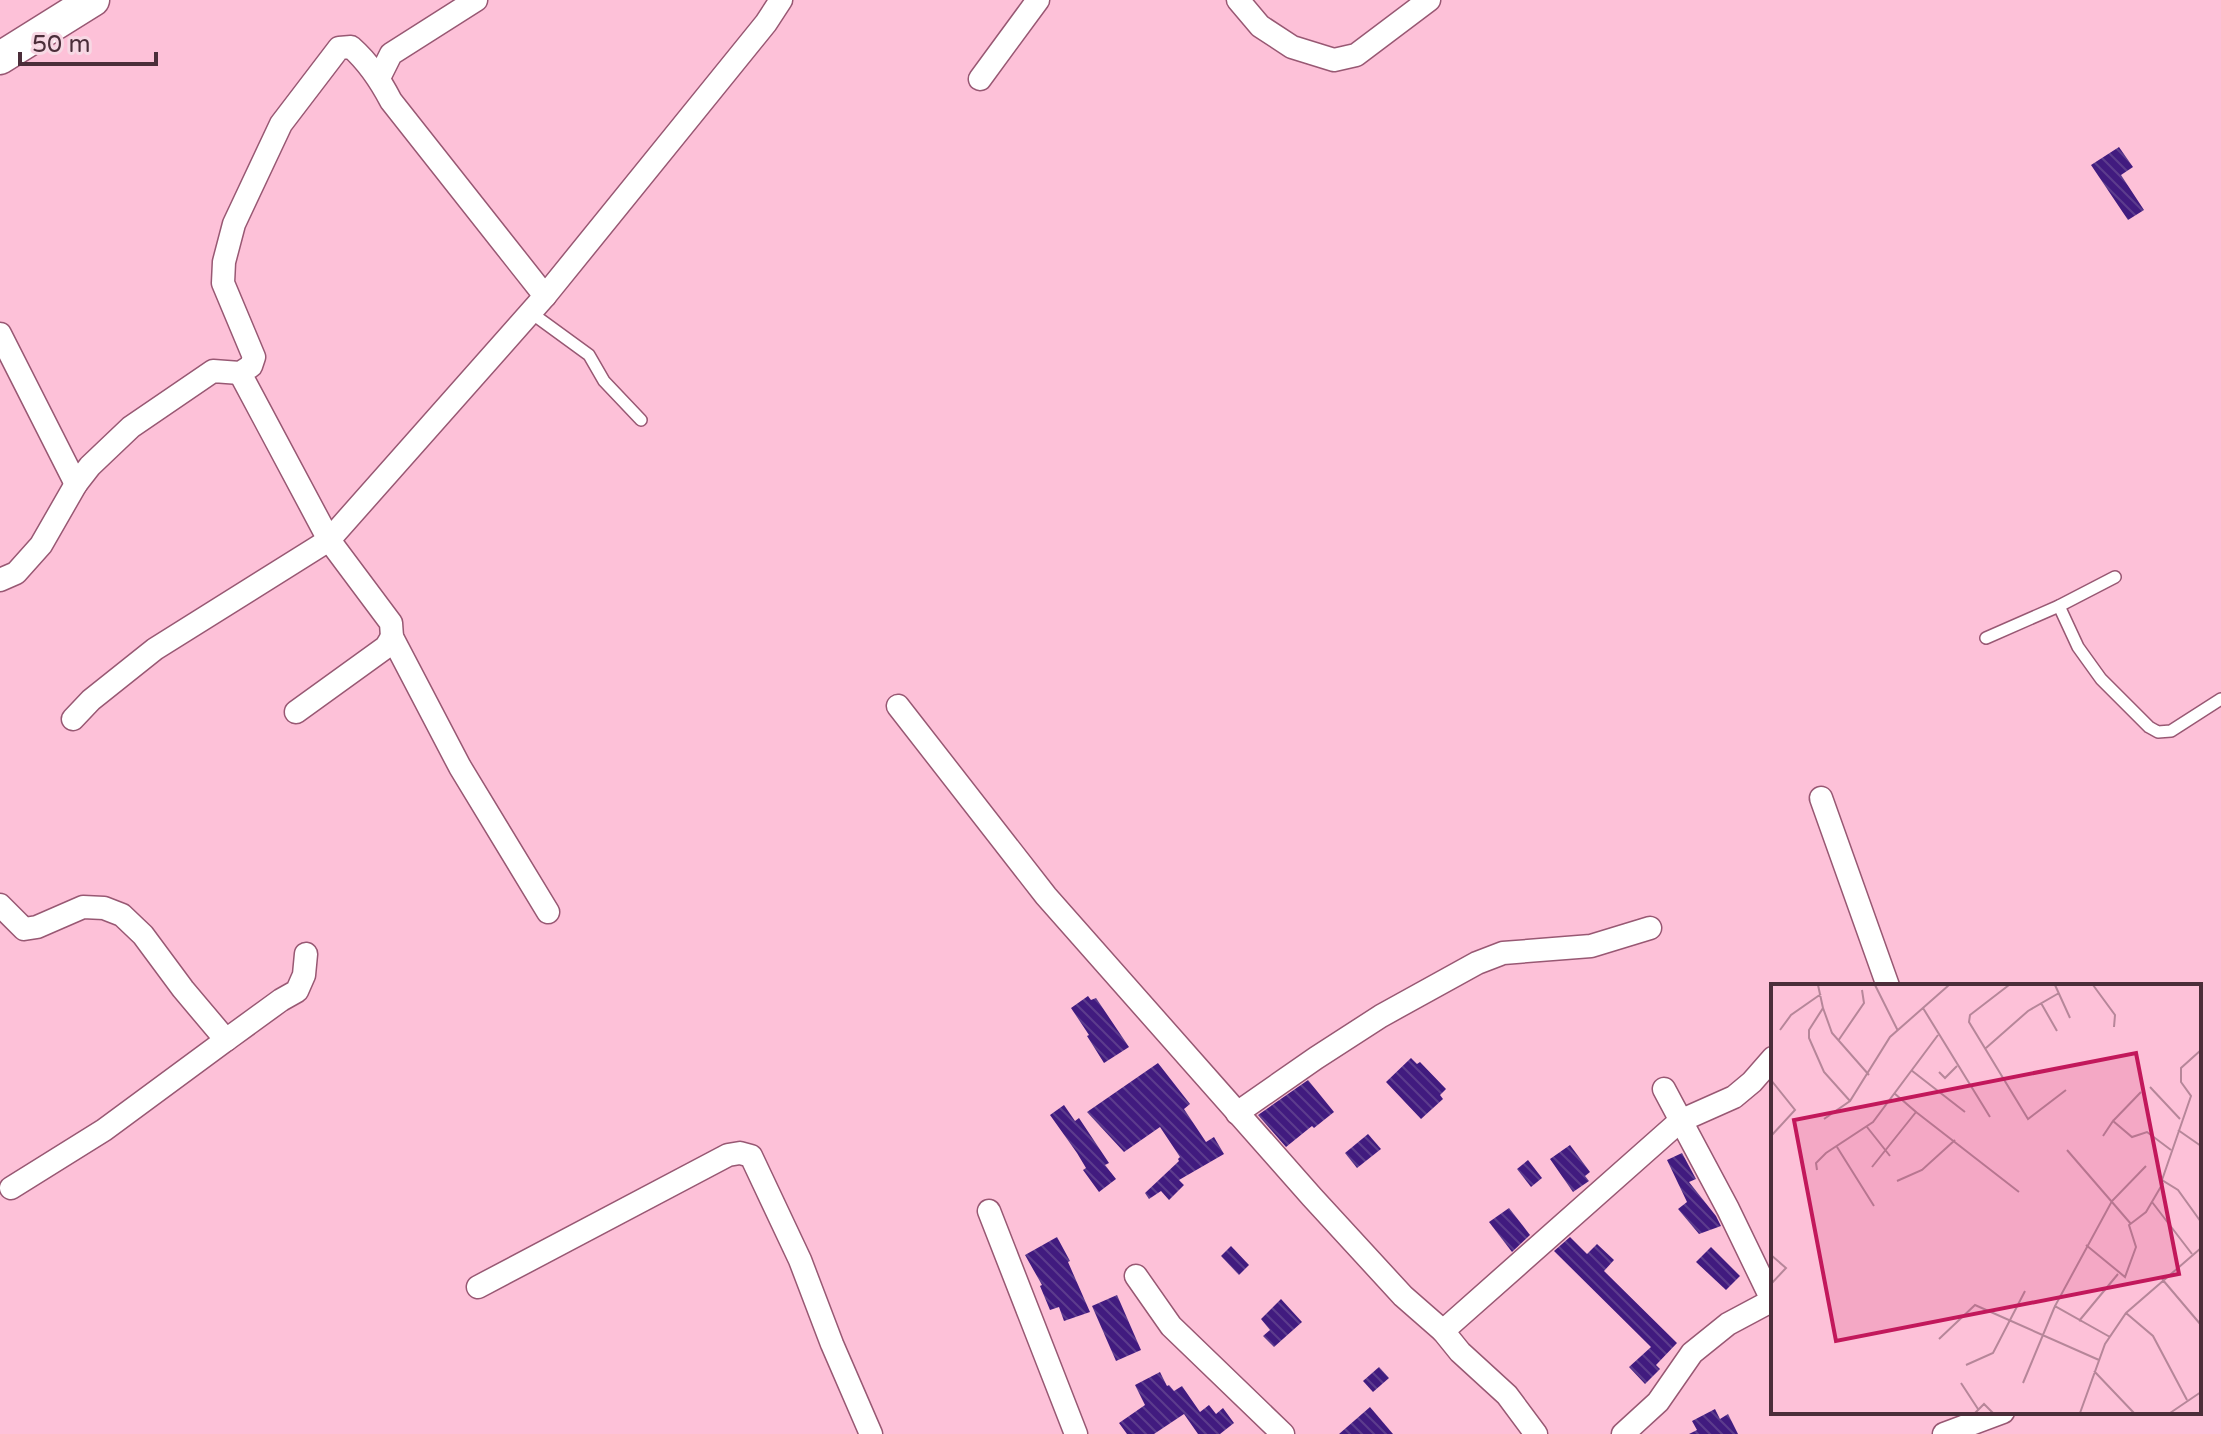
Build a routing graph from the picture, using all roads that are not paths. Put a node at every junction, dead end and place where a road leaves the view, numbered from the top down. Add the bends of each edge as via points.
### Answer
1 (93, 0) edge
2 (476, 0) edge
3 (781, 0) edge
4 (1038, 0) edge
5 (1238, 0) edge
6 (1429, 0) edge
7 (0, 58) edge
8 (379, 78) junction
9 (980, 79) dead end
10 (537, 304) junction
11 (0, 334) edge
12 (240, 373) junction
13 (641, 420) dead end
14 (76, 484) junction
15 (329, 540) junction
16 (2115, 577) dead end
17 (0, 580) edge
18 (2059, 606) junction
19 (392, 637) junction
20 (1986, 638) dead end
21 (2221, 699) edge
22 (898, 706) dead end
23 (296, 712) dead end
24 (73, 719) dead end
25 (1821, 798) dead end
26 (0, 905) edge
27 (548, 912) dead end
28 (1650, 928) dead end
29 (306, 954) dead end
30 (1887, 984) edge
31 (226, 1040) junction
32 (1771, 1060) edge
33 (1664, 1089) dead end
34 (1237, 1113) junction
35 (1680, 1121) junction
36 (11, 1188) dead end
37 (989, 1211) dead end
38 (1136, 1276) dead end
39 (478, 1287) dead end
40 (1771, 1296) edge
41 (1771, 1301) edge
42 (1443, 1331) junction
43 (1998, 1414) edge
44 (871, 1434) edge
45 (1076, 1434) edge
46 (1283, 1434) edge
47 (1536, 1434) edge
48 (1623, 1434) edge
49 (1944, 1434) edge

1 - 7 street
2 - 8 street via 391,54
3 - 10 street
4 - 9 street
5 - 6 street via 1260,26 1292,47 1334,60 1356,55
8 - 10 street
8 - 12 street via 351,47 339,48 281,124 248,194 234,224 223,283 254,357
10 - 13 lane via 589,355 604,381
10 - 15 street
11 - 14 street
12 - 14 street via 213,371 164,404 131,427
12 - 15 street
14 - 17 street via 41,545 16,573
15 - 19 street via 391,623
15 - 24 street via 155,649
16 - 18 lane
18 - 20 lane
18 - 21 lane via 2101,679 2149,727 2171,731
19 - 23 street via 386,647
19 - 27 street via 460,767
22 - 34 street via 1046,896
25 - 30 street
26 - 31 street via 24,929 83,907 122,915
28 - 34 street via 1591,946 1503,953 1477,963 1381,1016
29 - 31 street via 297,991
31 - 36 street via 104,1130
32 - 35 street via 1734,1097
33 - 35 street
34 - 42 street via 1403,1296
35 - 40 street
35 - 42 street
37 - 45 street
38 - 46 street via 1171,1326
39 - 44 street via 728,1155 751,1156
41 - 48 street via 1728,1324 1692,1353 1658,1402
42 - 47 street via 1507,1395
43 - 49 street

